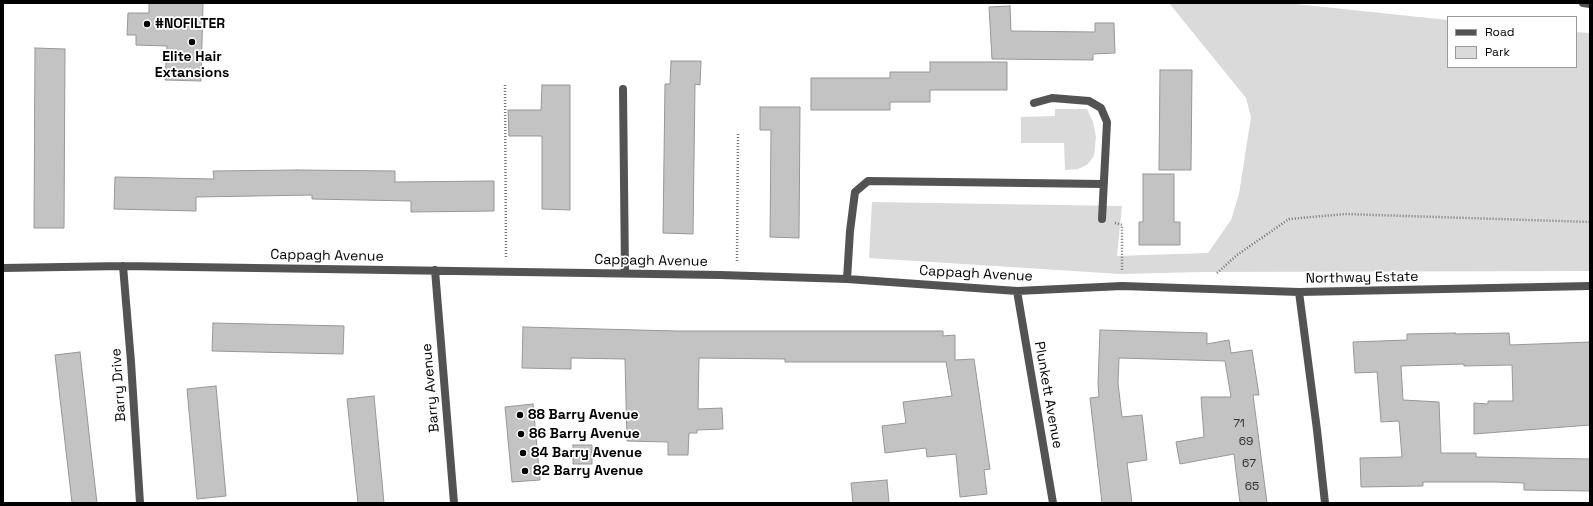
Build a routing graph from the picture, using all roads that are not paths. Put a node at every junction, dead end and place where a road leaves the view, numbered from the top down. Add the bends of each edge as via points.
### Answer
1 (1583, 3) edge
2 (1590, 4) edge
3 (623, 89) dead end
4 (1034, 103) dead end
5 (1103, 184) junction
6 (1102, 219) road end
7 (123, 266) junction
8 (3, 268) edge
9 (435, 270) junction
10 (625, 273) junction
11 (847, 279) junction
12 (1590, 286) edge
13 (1016, 291) junction
14 (1299, 292) junction
15 (140, 503) edge
16 (454, 503) edge
17 (1054, 503) edge
18 (1325, 503) edge

1 - 2 street
3 - 10 street
4 - 5 street via 1052,98 1089,101 1100,108 1107,122
5 - 6 street
5 - 11 street via 868,180 855,192
7 - 8 street, Cappagh Avenue
7 - 9 street, Cappagh Avenue
7 - 15 street, Barry Drive
9 - 10 street, Cappagh Avenue
9 - 16 street, Barry Avenue
10 - 11 street, Cappagh Avenue
11 - 13 street, Cappagh Avenue
12 - 14 street, Northway Estate
13 - 14 street, Cappagh Avenue via 1122,286
13 - 17 street, Plunkett Avenue
14 - 18 street, Northway Estate

